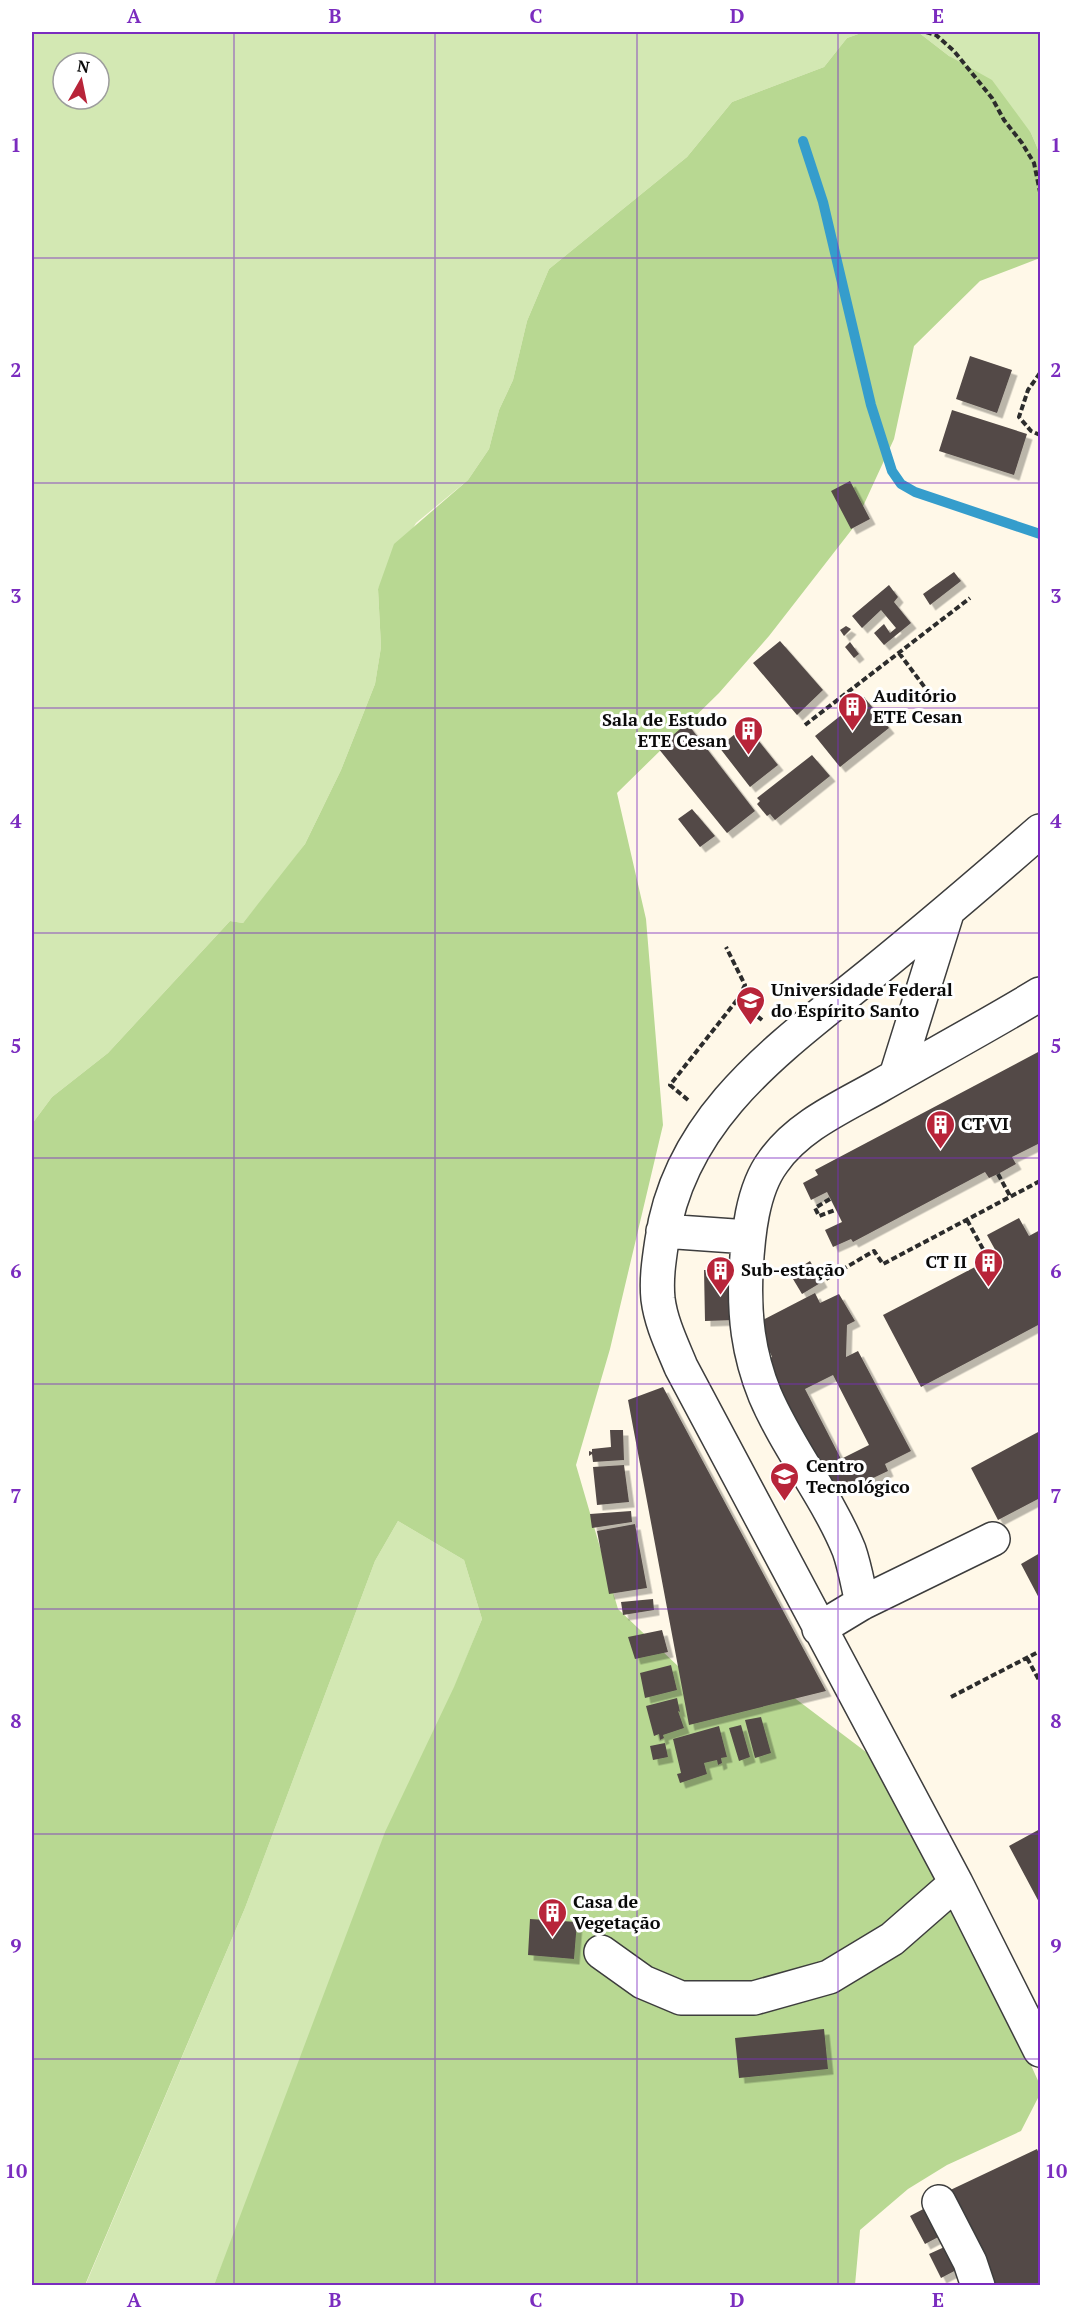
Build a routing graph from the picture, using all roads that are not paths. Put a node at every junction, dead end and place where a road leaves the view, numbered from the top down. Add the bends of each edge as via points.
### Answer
1 (1040, 831) edge
2 (947, 913) junction
3 (1041, 994) edge
4 (896, 1076) junction
5 (663, 1232) junction
6 (748, 1237) junction
7 (993, 1539) dead end
8 (862, 1603) junction
9 (819, 1629) junction
10 (956, 1883) junction
11 (601, 1952) dead end
12 (1041, 2050) edge
13 (939, 2202) dead end
14 (978, 2286) edge

1 - 2 street
2 - 4 street
2 - 5 street via 786,1043 714,1116 679,1177
3 - 4 street
4 - 6 street via 795,1136 772,1163 757,1196
5 - 6 street
5 - 9 street via 657,1271 658,1300 666,1331 681,1368
6 - 8 street via 744,1308 751,1355 770,1405 850,1552
7 - 8 street
8 - 9 street
9 - 10 street
10 - 11 street via 892,1939 829,1977 754,1998 681,1998 643,1982
10 - 12 street
13 - 14 street

